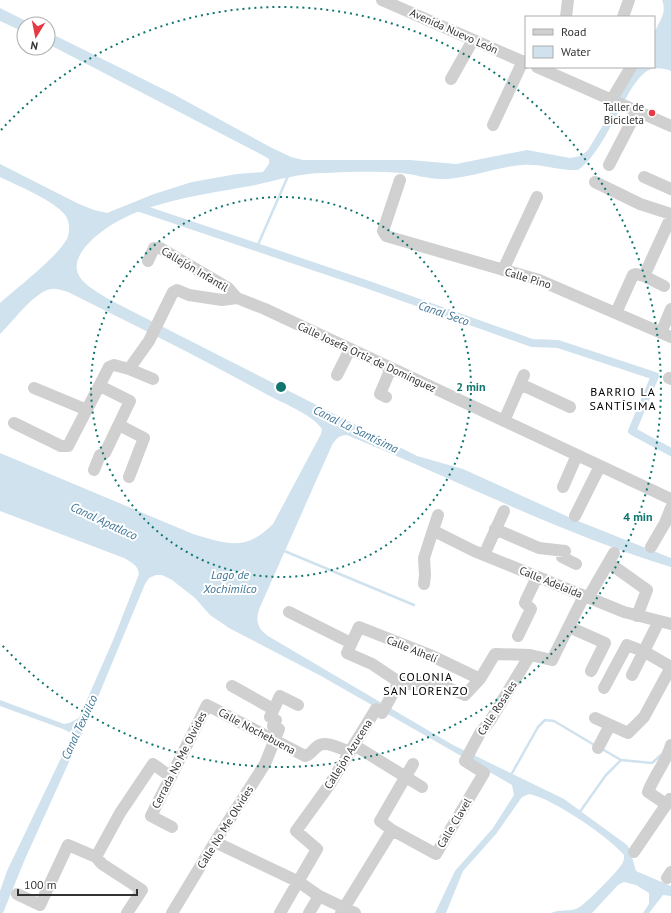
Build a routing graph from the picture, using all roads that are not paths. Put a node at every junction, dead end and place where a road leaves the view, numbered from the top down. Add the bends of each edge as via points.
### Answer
1 (568, 0) edge
2 (629, 0) edge
3 (389, 1) edge
4 (566, 16) edge
5 (623, 16) edge
6 (473, 40) junction
7 (524, 62) edge
8 (543, 68) edge
9 (631, 68) edge
10 (560, 71) edge
11 (451, 79) dead end
12 (616, 101) junction
13 (637, 111) junction
14 (493, 125) dead end
15 (671, 126) edge
16 (609, 165) dead end
17 (644, 177) dead end
18 (400, 180) dead end
19 (595, 182) dead end
20 (671, 188) edge
21 (536, 197) dead end
22 (671, 214) edge
23 (671, 217) edge
24 (148, 260) dead end
25 (503, 270) junction
26 (644, 276) junction
27 (664, 286) dead end
28 (237, 298) junction
29 (671, 309) edge
30 (616, 313) junction
31 (666, 335) edge
32 (350, 349) junction
33 (391, 368) junction
34 (129, 369) junction
35 (337, 375) dead end
36 (153, 379) dead end
37 (100, 386) junction
38 (34, 388) dead end
39 (386, 397) dead end
40 (570, 407) dead end
41 (87, 410) junction
42 (504, 421) junction
43 (14, 423) dead end
44 (119, 425) junction
45 (577, 455) junction
46 (600, 466) junction
47 (94, 470) dead end
48 (129, 477) dead end
49 (563, 487) dead end
50 (671, 499) edge
51 (671, 508) edge
52 (504, 511) dead end
53 (438, 515) dead end
54 (575, 516) dead end
55 (495, 529) junction
56 (434, 531) junction
57 (651, 547) dead end
58 (484, 555) junction
59 (576, 564) dead end
60 (538, 576) junction
61 (424, 584) dead end
62 (586, 597) junction
63 (289, 612) dead end
64 (637, 616) junction
65 (659, 621) junction
66 (671, 624) edge
67 (569, 626) junction
68 (518, 636) dead end
69 (351, 643) junction
70 (645, 652) junction
71 (530, 655) junction
72 (671, 667) edge
73 (591, 671) dead end
74 (632, 675) dead end
75 (480, 679) junction
76 (399, 682) junction
77 (232, 686) dead end
78 (604, 688) dead end
79 (207, 705) joint
80 (298, 705) dead end
81 (273, 709) junction
82 (596, 718) dead end
83 (610, 725) junction
84 (275, 740) junction
85 (671, 745) edge
86 (598, 748) dead end
87 (352, 749) junction
88 (468, 757) joint
89 (412, 764) dead end
90 (171, 777) junction
91 (405, 777) junction
92 (422, 787) dead end
93 (668, 801) edge
94 (172, 827) dead end
95 (392, 830) junction
96 (215, 842) junction
97 (634, 852) dead end
98 (96, 857) junction
99 (299, 882) junction
100 (17, 894) dead end
101 (319, 896) junction
102 (342, 910) edge
103 (127, 913) edge
104 (172, 913) edge
105 (280, 913) edge
106 (309, 913) edge
107 (355, 913) edge

1 - 4 street
2 - 5 street
3 - 6 street, Avenida Nuevo León
6 - 7 street, Avenida Nuevo León
6 - 11 street
7 - 14 street
8 - 10 street
9 - 12 street
10 - 12 street
12 - 13 street
13 - 15 street
13 - 16 street
17 - 20 street
18 - 25 street, Calle Pino via 383,231 386,236
19 - 22 street via 640,204
21 - 25 street
23 - 26 street
24 - 28 street, Callejón Infantil via 154,248 160,248 228,288
25 - 30 street, Calle Pino via 546,282
26 - 27 street
26 - 30 street via 633,276
28 - 32 street, Calle Josefa Ortiz de Domínguez
28 - 34 street, Callejón Infantil via 222,300 177,290 173,292 149,341
29 - 31 street
30 - 31 street, Calle Pino
32 - 33 street, Calle Josefa Ortiz de Domínguez
32 - 35 street
33 - 39 street via 380,394
33 - 42 street, Calle Josefa Ortiz de Domínguez
34 - 36 street
34 - 37 street via 112,365
37 - 41 street
37 - 44 street via 130,399
38 - 41 street
40 - 42 street via 522,380
41 - 43 street via 68,446 64,447
42 - 45 street, Calle Josefa Ortiz de Domínguez
44 - 47 street via 105,453 100,455
44 - 48 street via 144,438
45 - 46 street, Calle Josefa Ortiz de Domínguez
45 - 49 street
46 - 50 street, Calle Josefa Ortiz de Domínguez
46 - 54 street
51 - 57 street
52 - 55 street
53 - 56 street
55 - 58 street
55 - 59 street via 539,548 565,551 562,557
56 - 58 street, Calle Adelaida
56 - 61 street via 424,558
58 - 60 street, Calle Adelaida
60 - 62 street, Calle Adelaida
60 - 68 street via 526,600 531,609
62 - 64 street, Calle Adelaida
62 - 64 street via 611,558 647,590
62 - 67 street
63 - 69 street
64 - 65 street, Calle Adelaida
65 - 66 street, Calle Adelaida
65 - 70 street
67 - 71 street via 552,660
67 - 73 street via 605,643
69 - 75 street, Calle Alhelí via 359,627 430,655
69 - 76 street via 347,653 372,664
70 - 72 street
70 - 74 street
70 - 78 street via 627,645
71 - 75 street via 495,654
71 - 88 street, Calle Rosales via 480,733
72 - 83 street via 644,717 628,733
75 - 76 street via 465,695 429,680 415,685
76 - 87 street, Callejón Azucena via 382,713 376,709
77 - 81 street
79 - 84 street, Calle Nochebuena
79 - 90 street, Cerrada No Me Olvides
80 - 81 street via 280,696
81 - 84 street via 270,717 276,720 274,726 279,729
82 - 83 street
83 - 86 street
84 - 87 street, Calle Nochebuena via 305,756 326,743
84 - 96 street, Calle No Me Olvides via 265,764
85 - 93 street via 669,754 658,769 648,792
87 - 91 street
87 - 99 street, Callejón Azucena via 296,831 317,848
88 - 95 street, Calle Clavel via 484,773 436,854
89 - 91 street
90 - 94 street, Cerrada No Me Olvides via 151,816
90 - 98 street via 153,764 120,813
91 - 92 street
91 - 95 street, Calle Clavel via 380,821
93 - 97 street
95 - 102 street
96 - 99 street
96 - 104 street, Calle No Me Olvides
98 - 100 street via 68,845 40,905
98 - 103 street via 102,864 142,890
99 - 101 street
99 - 105 street
101 - 102 street
101 - 106 street
102 - 107 street

